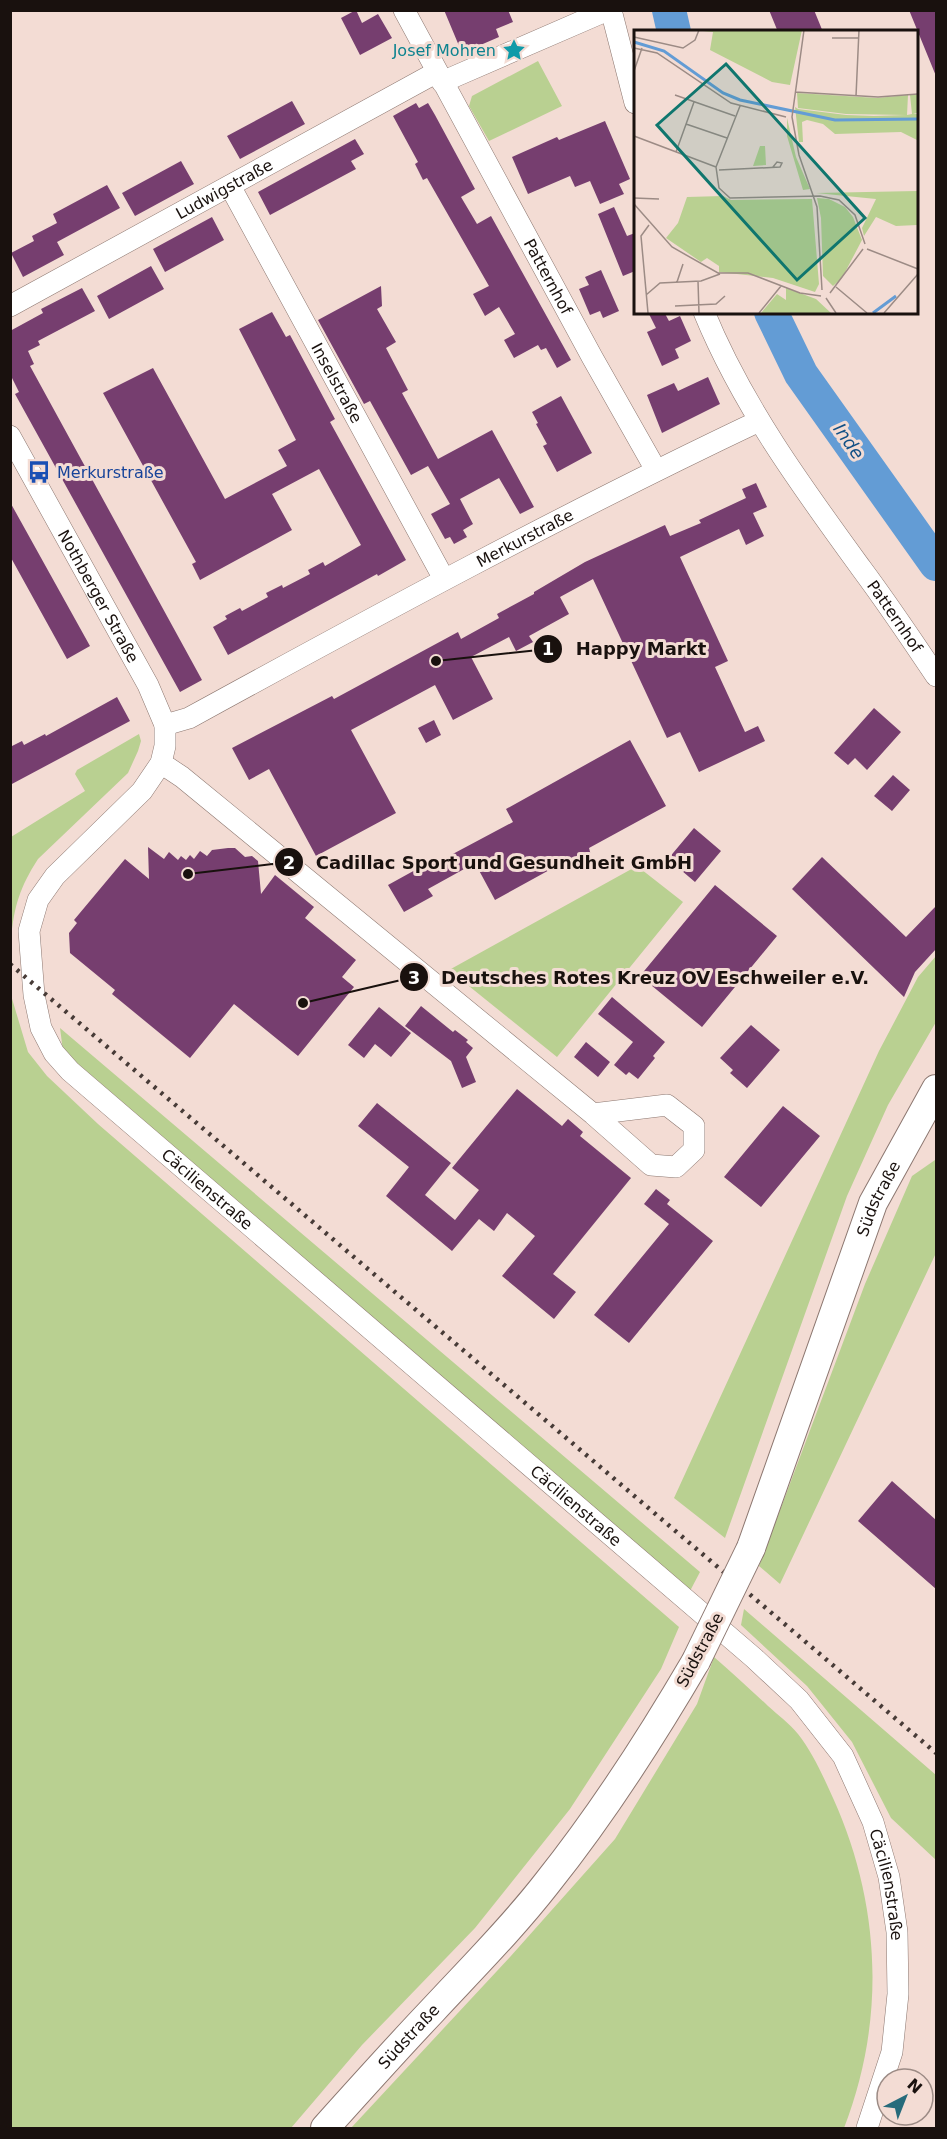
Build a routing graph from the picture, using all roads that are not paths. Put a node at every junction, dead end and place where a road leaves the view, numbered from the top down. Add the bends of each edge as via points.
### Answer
1 (404, 10) edge
2 (609, 10) edge
3 (440, 77) junction
4 (634, 99) edge
5 (230, 186) junction
6 (10, 306) edge
7 (705, 314) edge
8 (759, 421) junction
9 (10, 436) edge
10 (656, 470) junction
11 (444, 579) junction
12 (936, 676) edge
13 (165, 725) junction
14 (161, 763) junction
15 (34, 995) joint
16 (936, 1089) edge
17 (592, 1114) dead end
18 (325, 2128) edge
19 (867, 2128) edge

1 - 3 street, Patternhof
2 - 3 street
2 - 4 street
3 - 5 street, Ludwigstraße
3 - 10 street, Patternhof
5 - 6 street, Ludwigstraße
5 - 11 street, Inselstraße
7 - 8 street, Patternhof
8 - 10 street, Merkurstraße
8 - 12 street, Patternhof
9 - 13 street, Nothberger Straße via 148,685
10 - 11 street, Merkurstraße
11 - 13 street, Merkurstraße via 189,718
13 - 14 street, Nothberger Straße
14 - 15 street, Nothberger Straße via 142,791 55,876 38,900 29,931
14 - 17 street
15 - 19 street, Cäcilienstraße via 41,1028 54,1053 70,1071 754,1658 799,1700 843,1756 873,1822 889,1877 897,1932 898,1994 892,2052
16 - 18 main road, Südstraße, bridge via 873,1203 751,1548 696,1661 592,1824 546,1885

